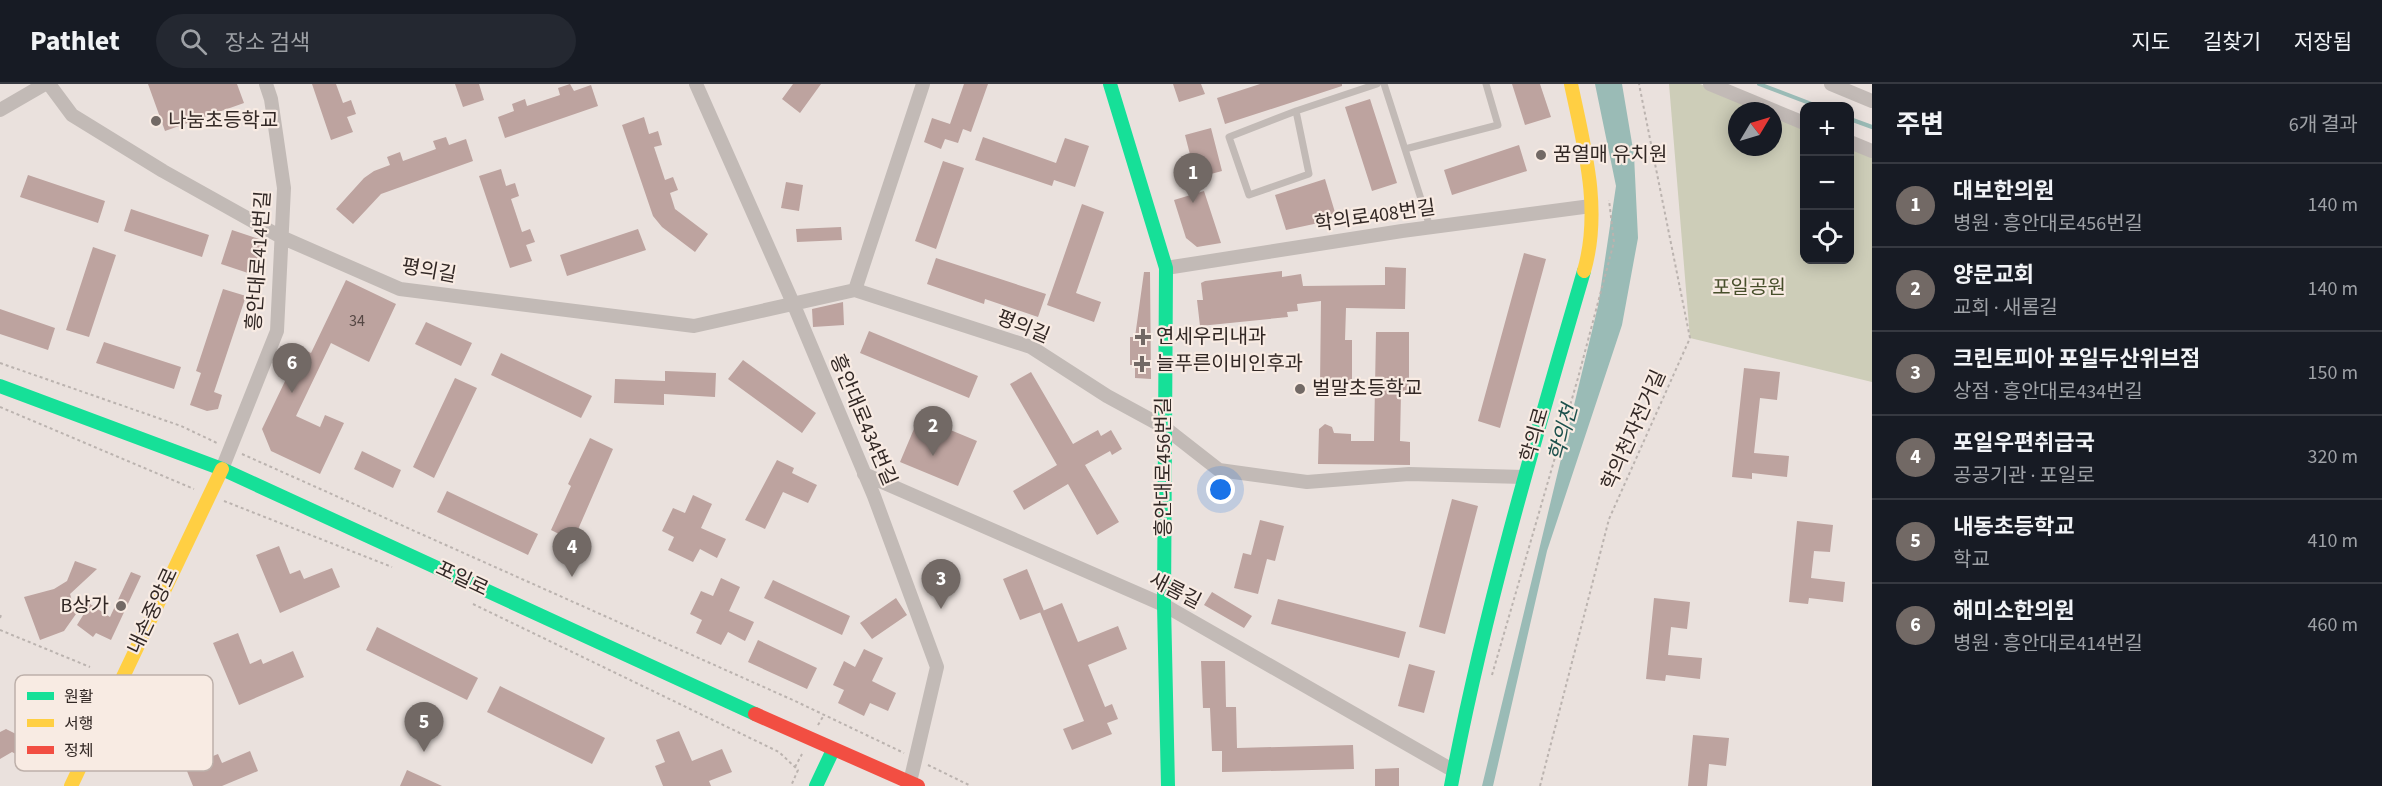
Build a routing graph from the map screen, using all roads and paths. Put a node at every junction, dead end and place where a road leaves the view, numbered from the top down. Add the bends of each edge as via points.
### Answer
1 (45, 84) edge
2 (50, 84) edge
3 (266, 84) edge
4 (696, 84) edge
5 (923, 84) edge
6 (1110, 84) edge
7 (1377, 84) edge
8 (1384, 84) edge
9 (1486, 84) edge
10 (1571, 84) edge
11 (1639, 84) edge
12 (1710, 84) edge
13 (1832, 84) edge
14 (1872, 101) edge
15 (0, 110) edge
16 (1296, 111) junction
17 (1800, 121) edge
18 (1854, 143) edge
19 (1405, 149) junction
20 (1872, 151) edge
21 (1591, 206) junction
22 (1430, 227) junction
23 (281, 237) junction
24 (1166, 268) junction
25 (855, 290) junction
26 (793, 303) junction
27 (0, 363) edge
28 (0, 386) edge
29 (0, 407) edge
30 (1164, 427) junction
31 (230, 449) junction
32 (222, 470) junction
33 (864, 474) junction
34 (1524, 477) junction
35 (208, 495) junction
36 (392, 567) dead end
37 (467, 601) dead end
38 (1164, 605) junction
39 (0, 630) edge
40 (90, 667) dead end
41 (123, 675) edge
42 (834, 750) junction
43 (916, 759) junction
44 (77, 771) edge
45 (1454, 771) junction
46 (914, 784) edge
47 (70, 786) edge
48 (791, 786) edge
49 (816, 786) edge
50 (971, 786) edge
51 (1168, 786) edge
52 (1451, 786) edge
53 (1540, 786) edge

1 - 15 street
2 - 23 street, 평의길 via 72,115
3 - 23 street, 흥안대로414번길 via 284,188
4 - 26 street, 흥안대로434번길
5 - 25 street
6 - 24 street, 흥안대로456번길
7 - 16 lane
8 - 19 lane
9 - 19 lane via 1498,125
10 - 21 street, 학의로 via 1588,160
11 - 53 path, 학의천자전거길 via 1690,338 1609,519
12 - 17 street
13 - 14 street
16 - 16 lane via 1229,137 1249,195 1309,174
18 - 20 street
19 - 22 lane
21 - 22 street, 학의로408번길
21 - 34 street, 학의로 via 1589,254
22 - 24 street, 학의로408번길
23 - 26 street, 평의길 via 400,289 694,326
23 - 31 street, 흥안대로414번길 via 277,332
24 - 30 street, 흥안대로456번길
25 - 26 street, 평의길
25 - 30 street, 평의길 via 1031,347
26 - 33 street, 흥안대로434번길
27 - 31 path via 181,426
28 - 32 street, 포일로
29 - 35 path
30 - 34 street, 평의길 via 1220,470 1306,483 1409,474
30 - 38 street, 흥안대로456번길
31 - 32 street, 흥안대로414번길
31 - 43 path via 795,701
32 - 35 street, 내손중앙로
32 - 42 street, 포일로
33 - 38 street, 새롬길
33 - 43 street, 흥안대로434번길 via 937,667
34 - 45 street, 학의로 via 1472,682
35 - 36 path
35 - 41 street, 내손중앙로
37 - 48 path via 779,752 798,770
38 - 45 street, 새롬길
38 - 51 street, 흥안대로456번길
39 - 40 path
42 - 46 street, 포일로
42 - 49 street
43 - 46 street, 흥안대로434번길
43 - 50 path
44 - 47 street, 내손중앙로
45 - 52 street, 학의로

